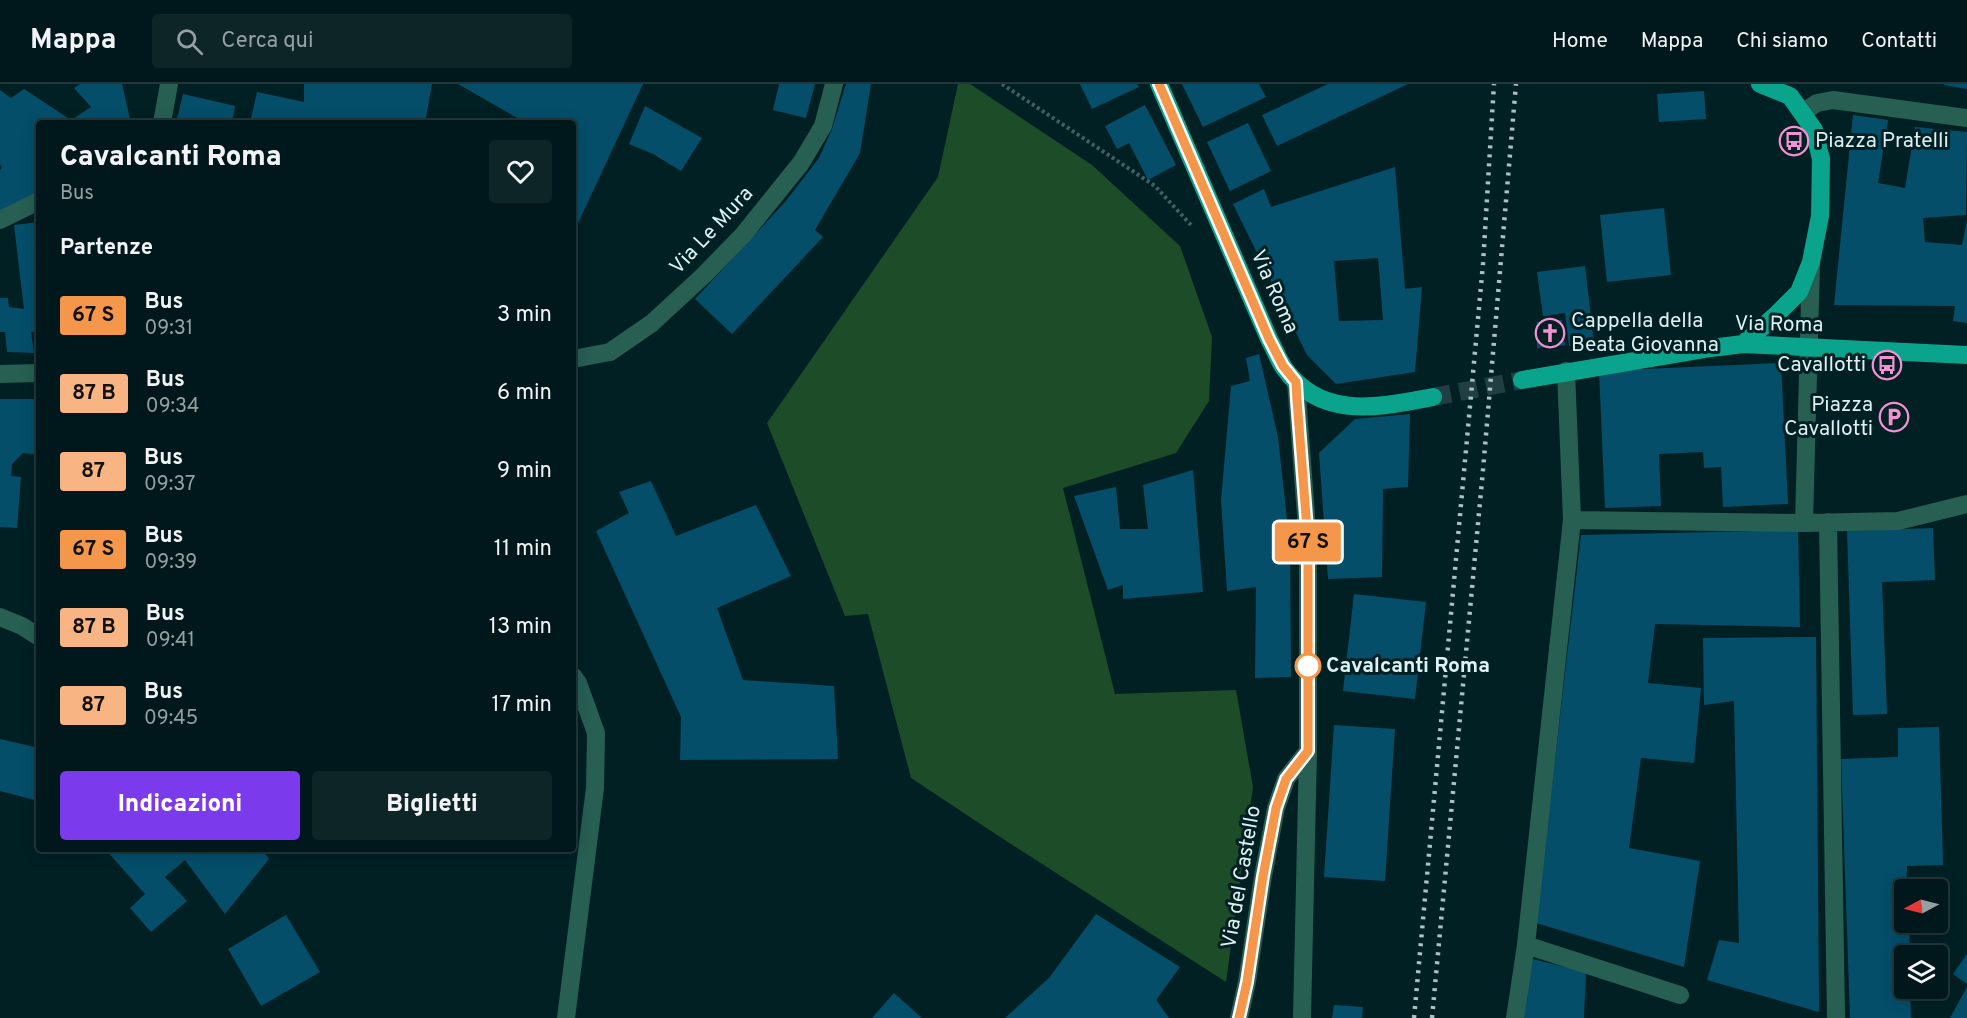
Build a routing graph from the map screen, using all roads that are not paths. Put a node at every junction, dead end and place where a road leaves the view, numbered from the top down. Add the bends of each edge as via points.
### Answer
1 (169, 84) edge
2 (834, 84) edge
3 (1160, 84) edge
4 (1760, 84) edge
5 (1803, 112) junction
6 (1967, 118) edge
7 (163, 120) edge
8 (36, 202) edge
9 (0, 220) edge
10 (1811, 262) junction
11 (1743, 344) junction
12 (1810, 347) junction
13 (1967, 355) edge
14 (576, 358) edge
15 (1566, 371) junction
16 (36, 373) edge
17 (0, 374) edge
18 (1522, 380) tunnel mouth
19 (1296, 382) junction
20 (1433, 397) tunnel mouth
21 (1967, 504) edge
22 (1572, 520) junction
23 (1828, 522) junction
24 (1804, 523) junction
25 (0, 616) edge
26 (36, 635) edge
27 (576, 680) edge
28 (1308, 751) junction
29 (1526, 945) junction
30 (1680, 995) dead end
31 (566, 1018) edge
32 (1239, 1018) edge
33 (1302, 1018) edge
34 (1515, 1018) edge
35 (1836, 1018) edge

1 - 7 street
2 - 14 street, Via Le Mura via 823,126 801,163 743,235 652,322 610,352
3 - 19 main road, Via Roma via 1269,339
4 - 5 main road via 1790,96
5 - 6 street via 1817,103 1833,100
5 - 10 main road via 1814,130 1821,159 1820,216
8 - 9 street
10 - 11 main road via 1798,292
10 - 12 street
11 - 12 main road, Via Roma
11 - 15 main road, Via Roma
12 - 13 main road, Via Roma
12 - 24 street
15 - 18 main road, Via Roma
15 - 22 street
16 - 17 street
19 - 20 main road, Via Roma via 1322,399 1349,407
19 - 28 street via 1308,542
21 - 23 street via 1898,520
22 - 24 street
22 - 29 street
23 - 24 street
23 - 35 street
25 - 26 street
27 - 31 street via 596,733 595,788
28 - 32 street, Via del Castello via 1286,779 1276,808
28 - 33 street
29 - 30 street
29 - 34 street

